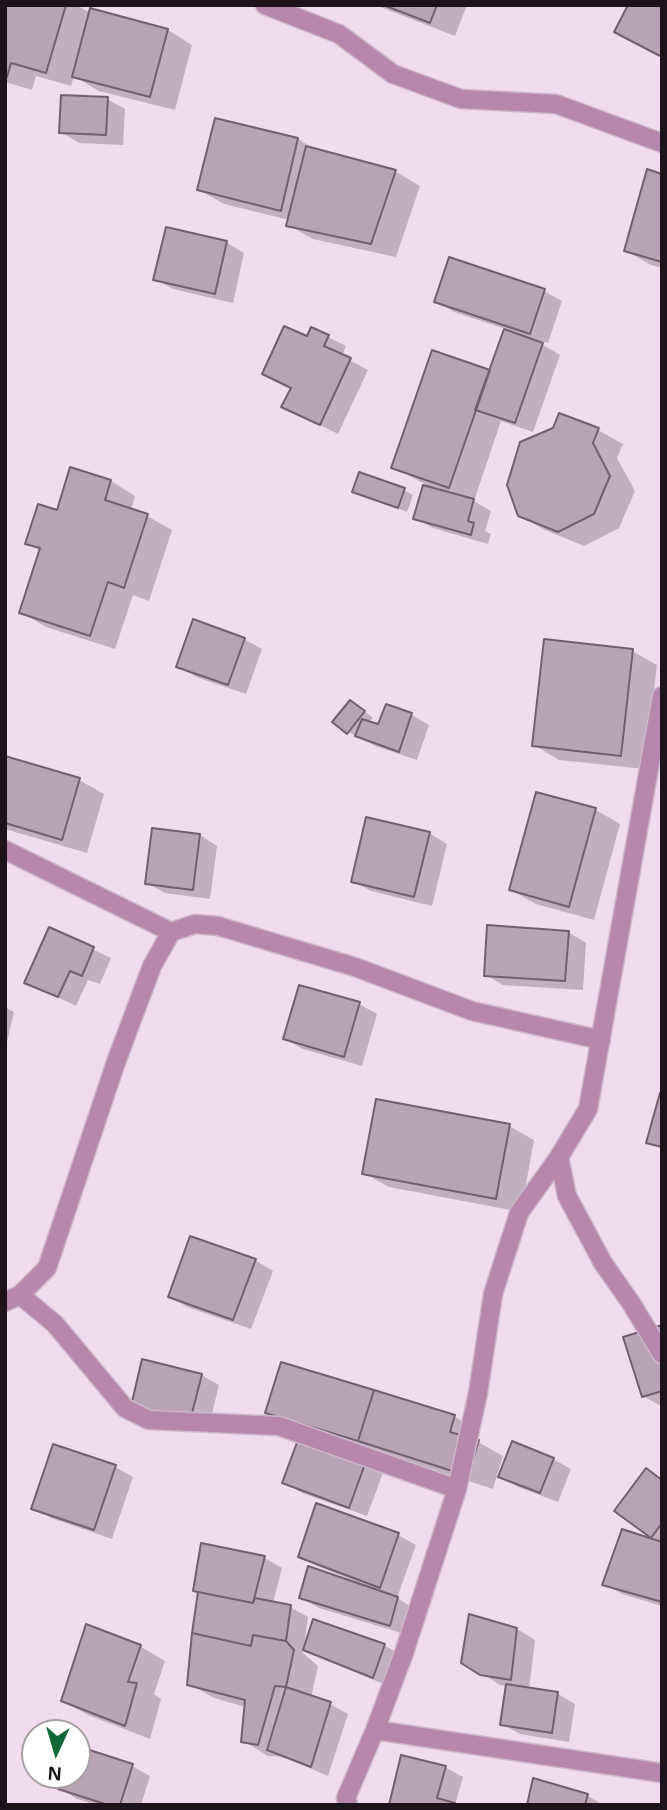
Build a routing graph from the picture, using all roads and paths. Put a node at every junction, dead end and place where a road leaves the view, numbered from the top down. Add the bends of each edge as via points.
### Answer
1 (265, 5) edge
2 (662, 143) edge
3 (662, 696) edge
4 (5, 850) edge
5 (171, 932) junction
6 (601, 1040) junction
7 (559, 1157) junction
8 (13, 1298) edge
9 (662, 1354) edge
10 (457, 1489) junction
11 (375, 1730) junction
12 (662, 1773) edge
13 (348, 1805) edge

1 - 2 street via 339,34 393,74 461,99 556,104
3 - 6 street
4 - 5 street
5 - 6 street via 195,924 218,926 355,967 472,1012
5 - 8 street via 152,967 116,1062 47,1268
6 - 7 street via 588,1109
7 - 9 street via 567,1196 603,1263
7 - 10 street via 519,1213 493,1294
8 - 10 street via 55,1324 125,1408 149,1420 279,1426
10 - 11 street
11 - 12 street
11 - 13 street via 346,1798

